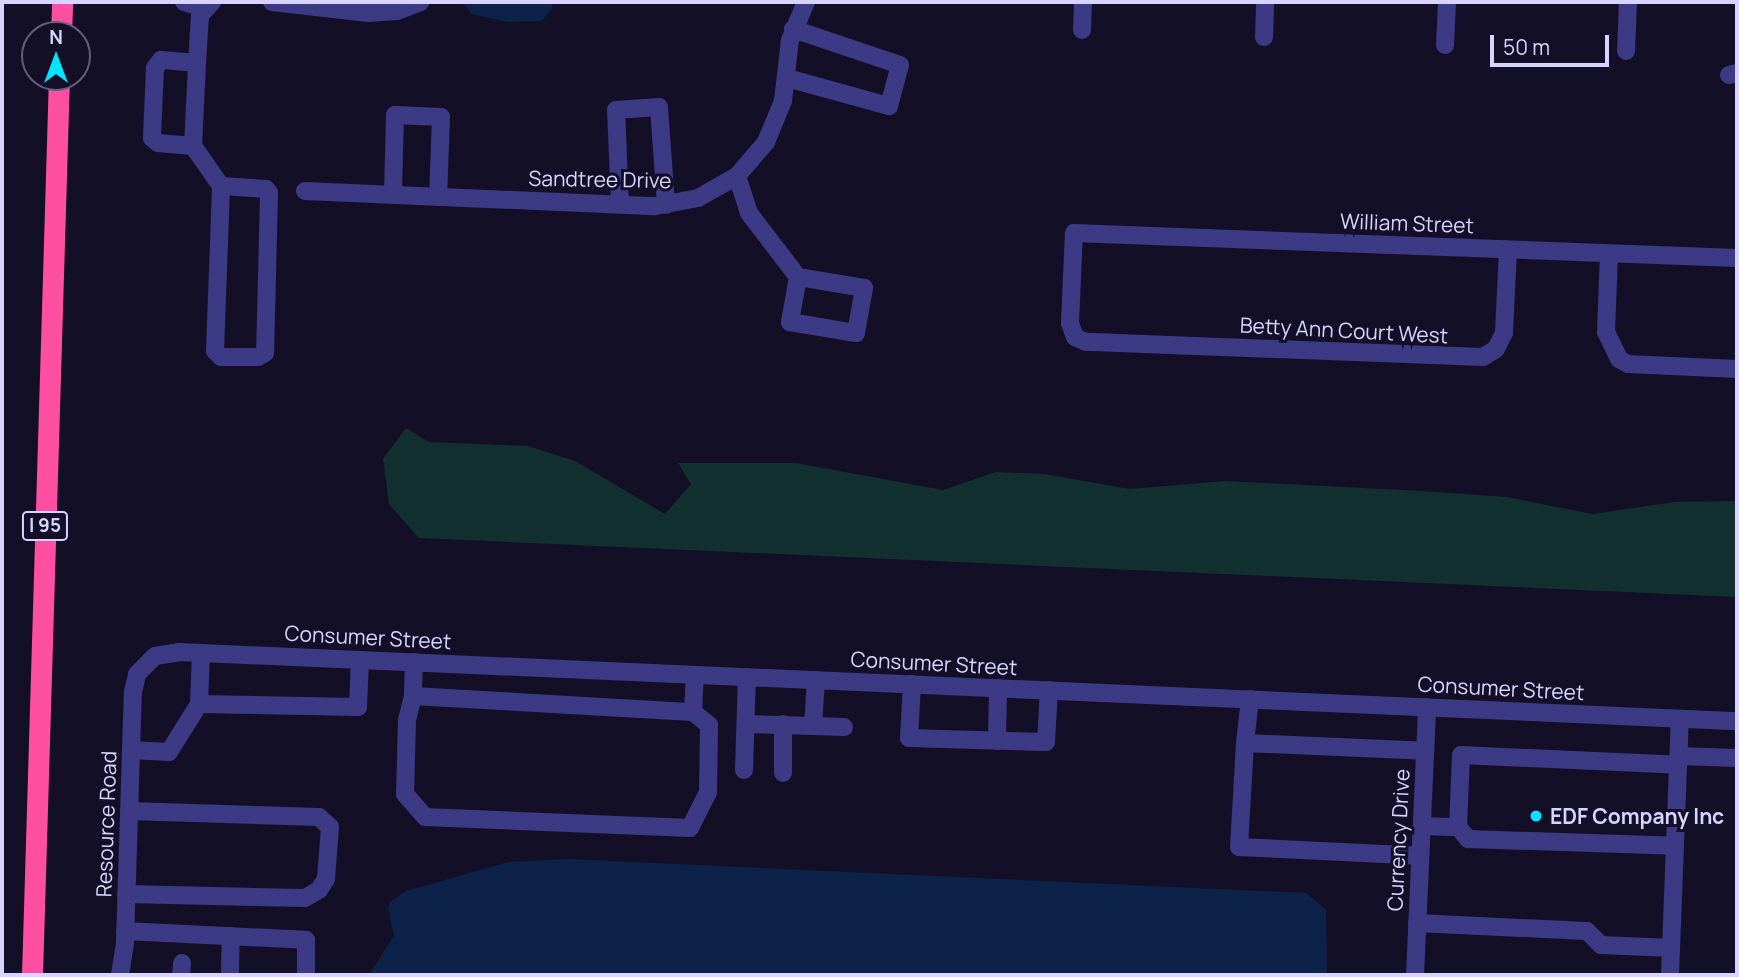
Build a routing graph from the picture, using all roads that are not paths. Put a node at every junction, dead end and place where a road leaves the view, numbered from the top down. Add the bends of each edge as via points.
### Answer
1 (62, 2) edge
2 (184, 2) edge
3 (272, 2) edge
4 (420, 2) edge
5 (805, 2) edge
6 (1083, 2) edge
7 (1265, 2) edge
8 (1447, 2) edge
9 (1628, 2) edge
10 (208, 6) edge
11 (61, 21) edge
12 (793, 29) junction
13 (1082, 30) dead end
14 (1264, 37) dead end
15 (1445, 45) dead end
16 (1626, 51) dead end
17 (197, 63) junction
18 (787, 78) junction
19 (60, 91) edge
20 (193, 146) junction
21 (737, 176) junction
22 (221, 186) junction
23 (305, 191) dead end
24 (393, 195) junction
25 (438, 197) junction
26 (620, 204) junction
27 (666, 205) junction
28 (1508, 250) junction
29 (1609, 254) junction
30 (1737, 258) edge
31 (798, 277) junction
32 (1086, 342) joint
33 (1737, 369) edge
34 (201, 653) junction
35 (360, 660) junction
36 (414, 662) junction
37 (137, 674) joint
38 (695, 675) junction
39 (747, 677) junction
40 (816, 680) junction
41 (912, 684) junction
42 (998, 688) junction
43 (1049, 690) junction
44 (413, 696) junction
45 (1250, 699) junction
46 (199, 704) junction
47 (1427, 707) junction
48 (693, 712) junction
49 (1680, 719) junction
50 (1737, 721) edge
51 (746, 724) junction
52 (783, 724) junction
53 (813, 726) junction
54 (844, 727) dead end
55 (997, 741) junction
56 (1245, 743) junction
57 (131, 750) junction
58 (1425, 751) junction
59 (1737, 758) edge
60 (1679, 761) junction
61 (744, 770) dead end
62 (783, 773) dead end
63 (129, 811) junction
64 (1422, 826) junction
65 (1458, 827) junction
66 (1675, 846) junction
67 (1420, 856) junction
68 (126, 894) junction
69 (1417, 923) junction
70 (125, 931) junction
71 (231, 936) junction
72 (1671, 948) junction
73 (32, 975) edge
74 (120, 975) edge
75 (230, 975) edge
76 (306, 975) edge
77 (1415, 975) edge
78 (1670, 975) edge

1 - 11 highway
2 - 10 street
3 - 4 street via 368,13 397,11
5 - 12 street, Sandtree Drive
6 - 13 street
7 - 14 street
8 - 15 street
9 - 16 street
10 - 17 street
12 - 18 street, Sandtree Drive
12 - 18 street via 900,65 889,106
17 - 20 street
17 - 20 street via 161,60 155,68 152,138 158,143
18 - 21 street, Sandtree Drive via 766,142
19 - 73 highway, I 95
20 - 22 street
21 - 27 street, Sandtree Drive via 698,198
21 - 31 street via 749,213
22 - 22 street via 215,351 221,357 258,357 265,353 269,192
23 - 24 street, Sandtree Drive
24 - 25 street, Sandtree Drive
24 - 25 street via 395,115 429,116 441,117
25 - 26 street, Sandtree Drive
26 - 27 street, Sandtree Drive
26 - 27 street via 615,110 659,107
28 - 29 street, William Street
28 - 32 street, Betty Ann Court West via 1504,333 1496,348 1483,357
28 - 32 street, William Street via 1074,233 1070,323 1075,337
29 - 30 street, William Street
29 - 33 street via 1606,332 1619,359 1628,364
31 - 31 street via 790,322 856,333 864,288
34 - 35 street, Consumer Street
34 - 37 street, Consumer Street via 155,656
34 - 46 street
35 - 36 street, Consumer Street
35 - 46 street via 358,707
36 - 38 street, Consumer Street
36 - 44 street
37 - 57 street, Resource Road
38 - 39 street, Consumer Street
38 - 48 street
39 - 40 street, Consumer Street
39 - 51 street
40 - 41 street, Consumer Street
40 - 53 street
41 - 42 street, Consumer Street
41 - 55 street via 909,738
42 - 43 street, Consumer Street
42 - 55 street
43 - 45 street, Consumer Street
43 - 55 street via 1046,742
44 - 48 street
44 - 48 street via 407,720 405,794 425,817 690,828 708,792 709,725
45 - 47 street, Consumer Street
45 - 56 street
46 - 57 street via 169,752
47 - 49 street, Consumer Street
47 - 58 street, Currency Drive
49 - 50 street, Consumer Street
49 - 60 street
51 - 52 street
51 - 61 street
52 - 53 street
52 - 62 street
53 - 54 street
56 - 58 street
56 - 67 street via 1239,848
57 - 63 street, Resource Road
58 - 64 street, Currency Drive
59 - 60 street
60 - 65 street via 1461,755
60 - 66 street
63 - 68 street, Resource Road
63 - 68 street via 319,817 330,827 326,878 319,890 305,898
64 - 65 street
64 - 67 street, Currency Drive
65 - 66 street via 1468,839
66 - 72 street
67 - 69 street, Currency Drive
68 - 70 street, Resource Road
69 - 72 street via 1587,931 1601,945
69 - 77 street, Currency Drive
70 - 71 street
70 - 74 street, Resource Road
71 - 75 street
71 - 76 street via 306,940
72 - 78 street

